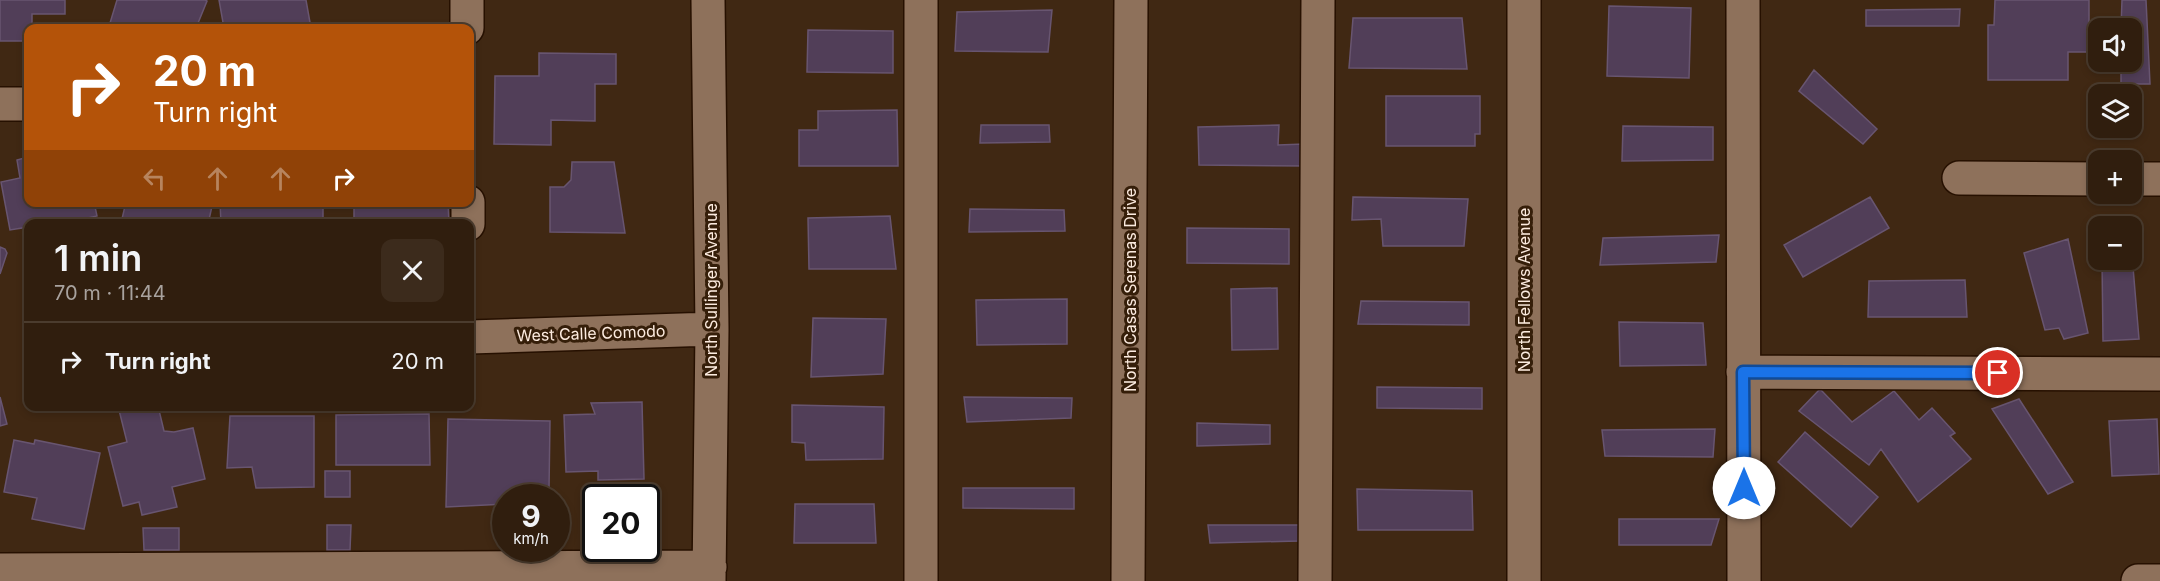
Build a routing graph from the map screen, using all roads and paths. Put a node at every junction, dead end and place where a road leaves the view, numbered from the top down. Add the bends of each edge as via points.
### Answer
1 (467, 0) edge
2 (708, 0) edge
3 (921, 0) edge
4 (1131, 0) edge
5 (1318, 0) edge
6 (1524, 0) edge
7 (1743, 0) edge
8 (467, 24) edge
9 (0, 104) edge
10 (24, 104) edge
11 (1959, 178) dead end
12 (2088, 179) edge
13 (2142, 179) edge
14 (2160, 179) edge
15 (712, 329) junction
16 (474, 337) edge
17 (1743, 372) junction
18 (2160, 374) edge
19 (0, 570) edge
20 (710, 574) edge
21 (921, 581) edge
22 (1128, 581) edge
23 (1315, 581) edge
24 (1524, 581) edge
25 (1744, 581) edge
26 (2138, 581) edge
27 (2160, 581) edge

1 - 8 street
2 - 15 street, North Sullinger Avenue
3 - 21 street
4 - 22 street, North Casas Serenas Drive
5 - 23 street
6 - 24 street, North Fellows Avenue
7 - 17 street
9 - 10 street
11 - 12 street
13 - 14 street
15 - 16 street, West Calle Comodo
15 - 20 street, North Sullinger Avenue
17 - 18 street
17 - 25 street
19 - 20 street
26 - 27 street

